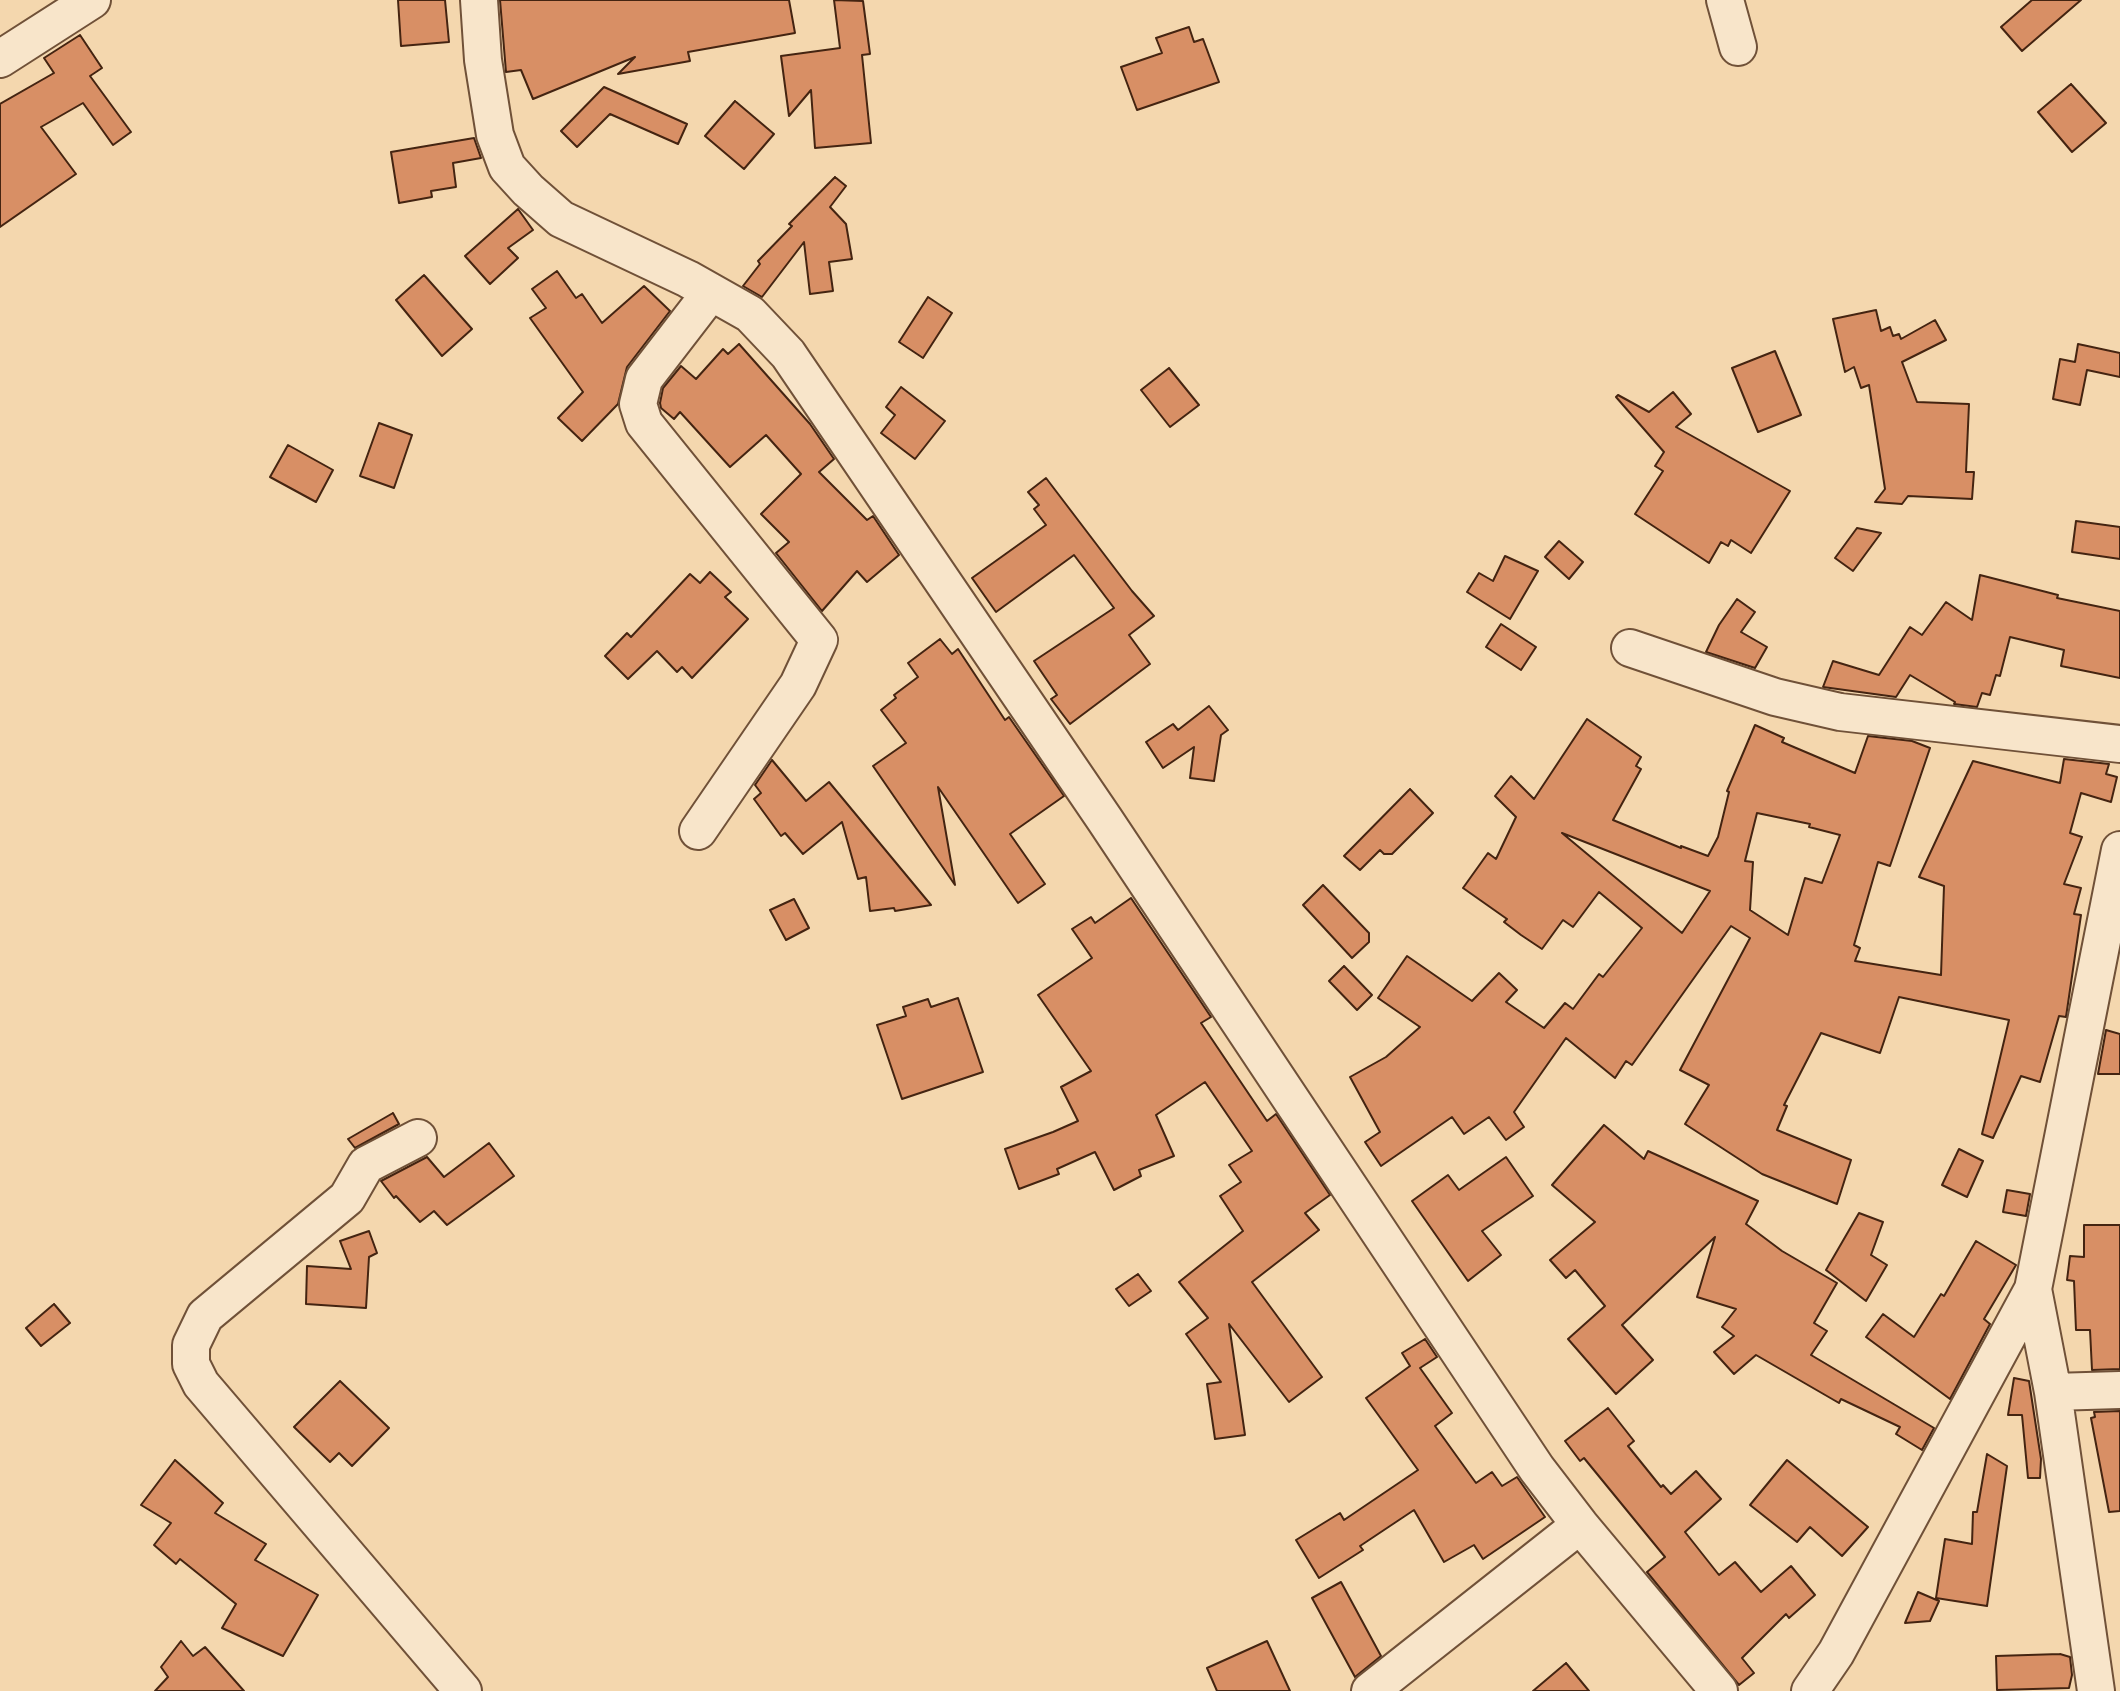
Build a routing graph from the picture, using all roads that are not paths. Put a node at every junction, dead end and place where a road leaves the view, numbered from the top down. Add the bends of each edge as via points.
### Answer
1 (92, 0) edge
2 (479, 0) edge
3 (1725, 0) edge
4 (1738, 47) dead end
5 (0, 59) edge
6 (711, 292) junction
7 (1630, 648) dead end
8 (2120, 744) edge
9 (698, 831) dead end
10 (2120, 850) edge
11 (418, 1138) dead end
12 (2033, 1289) junction
13 (2120, 1390) edge
14 (2053, 1392) junction
15 (1580, 1525) junction
16 (463, 1691) edge
17 (1370, 1691) edge
18 (1719, 1691) edge
19 (1810, 1691) edge
20 (2096, 1691) edge

1 - 5 street
2 - 6 street via 495,135 507,167 561,219
3 - 4 street
6 - 9 street via 644,379 638,404 644,423 819,640 798,685
6 - 15 street via 750,314 788,354 1537,1469
7 - 8 street via 1775,697 1840,712
10 - 12 street
11 - 16 street via 366,1165 347,1198 205,1316 191,1345 191,1364 201,1384
12 - 14 street
12 - 19 street via 1836,1653
13 - 14 street
14 - 20 street
15 - 17 street
15 - 18 street

